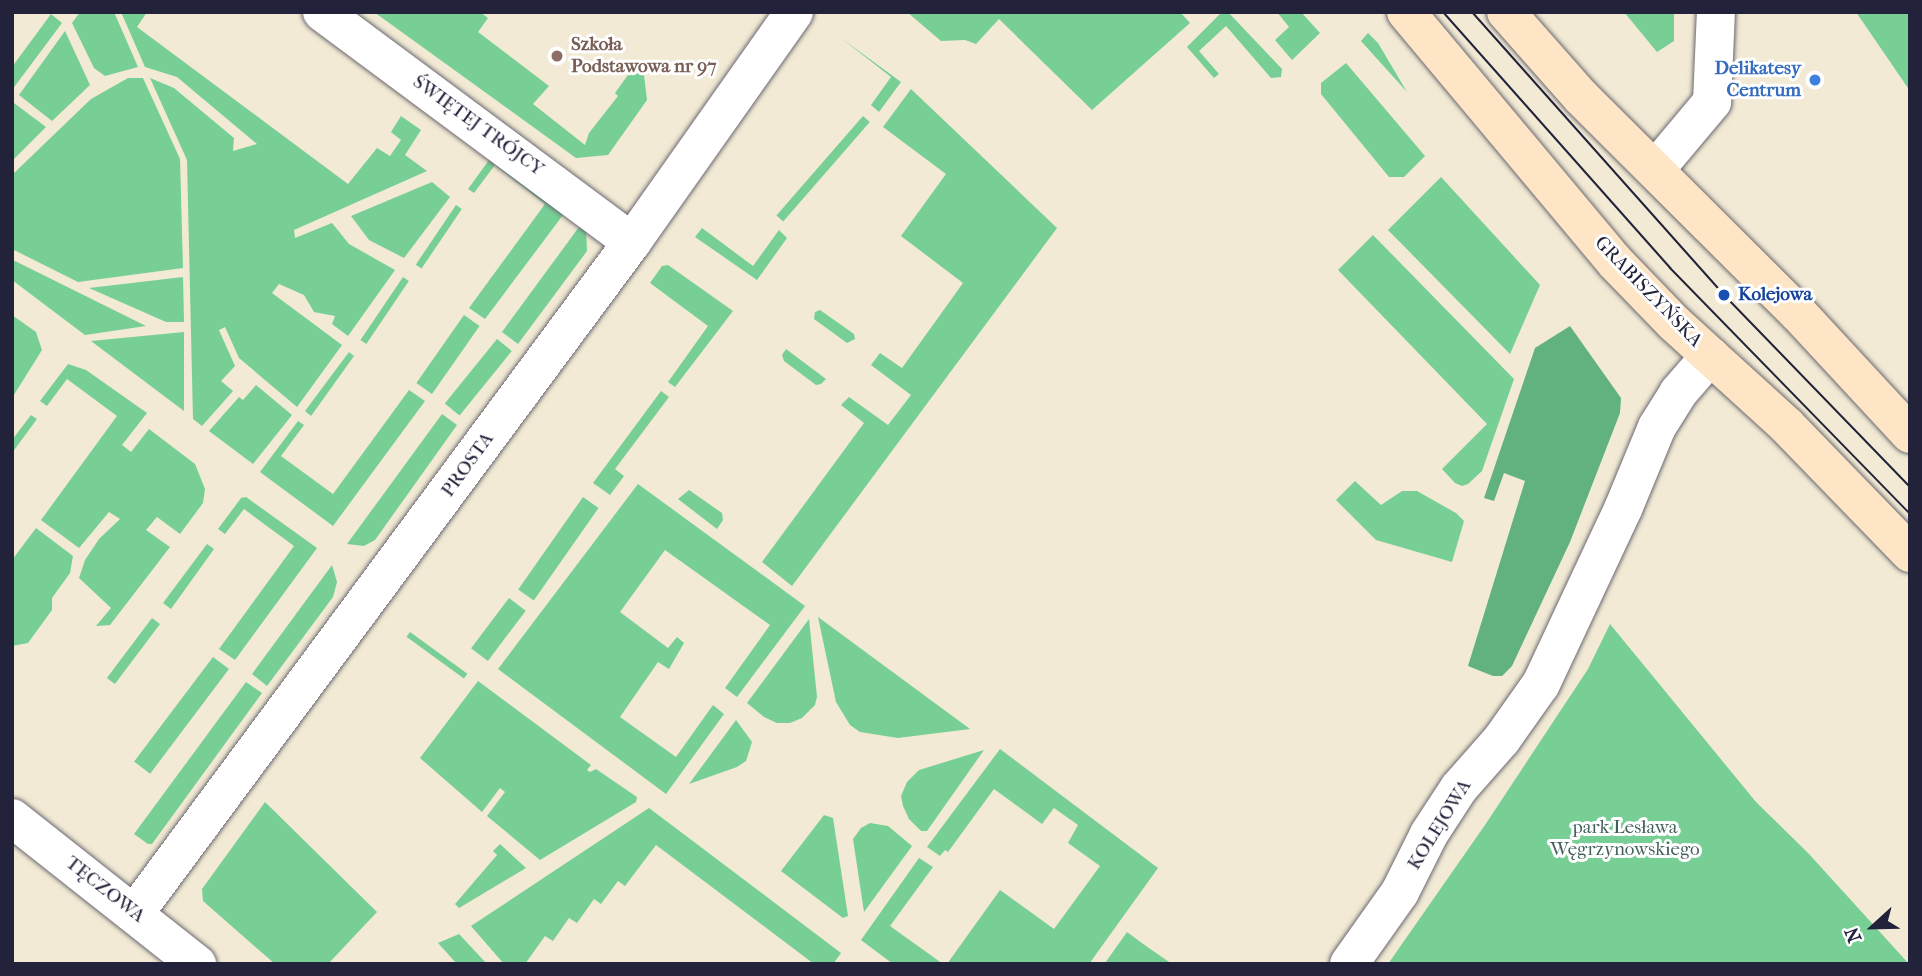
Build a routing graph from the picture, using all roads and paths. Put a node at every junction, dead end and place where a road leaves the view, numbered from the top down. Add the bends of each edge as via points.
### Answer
1 (322, 12) edge
2 (794, 12) edge
3 (1406, 12) edge
4 (1506, 12) edge
5 (1716, 12) edge
6 (1655, 170) junction
7 (632, 242) junction
8 (1710, 356) junction
9 (1910, 435) edge
10 (1910, 554) edge
11 (12, 818) edge
12 (135, 914) junction
13 (197, 964) edge
14 (1349, 964) edge

1 - 7 street, ŚWIĘTEJ TRÓJCY
2 - 7 street, PROSTA
3 - 8 main road, GRABISZYŃSKA via 1615,262
4 - 6 main road via 1581,97
5 - 6 street via 1712,102
6 - 9 main road via 1798,313
7 - 12 street, PROSTA
8 - 10 main road, GRABISZYŃSKA via 1787,426
8 - 14 street, KOLEJOWA via 1678,393 1657,427 1541,684 1459,789 1429,834 1400,892
11 - 12 street, TĘCZOWA
12 - 13 street, TĘCZOWA

